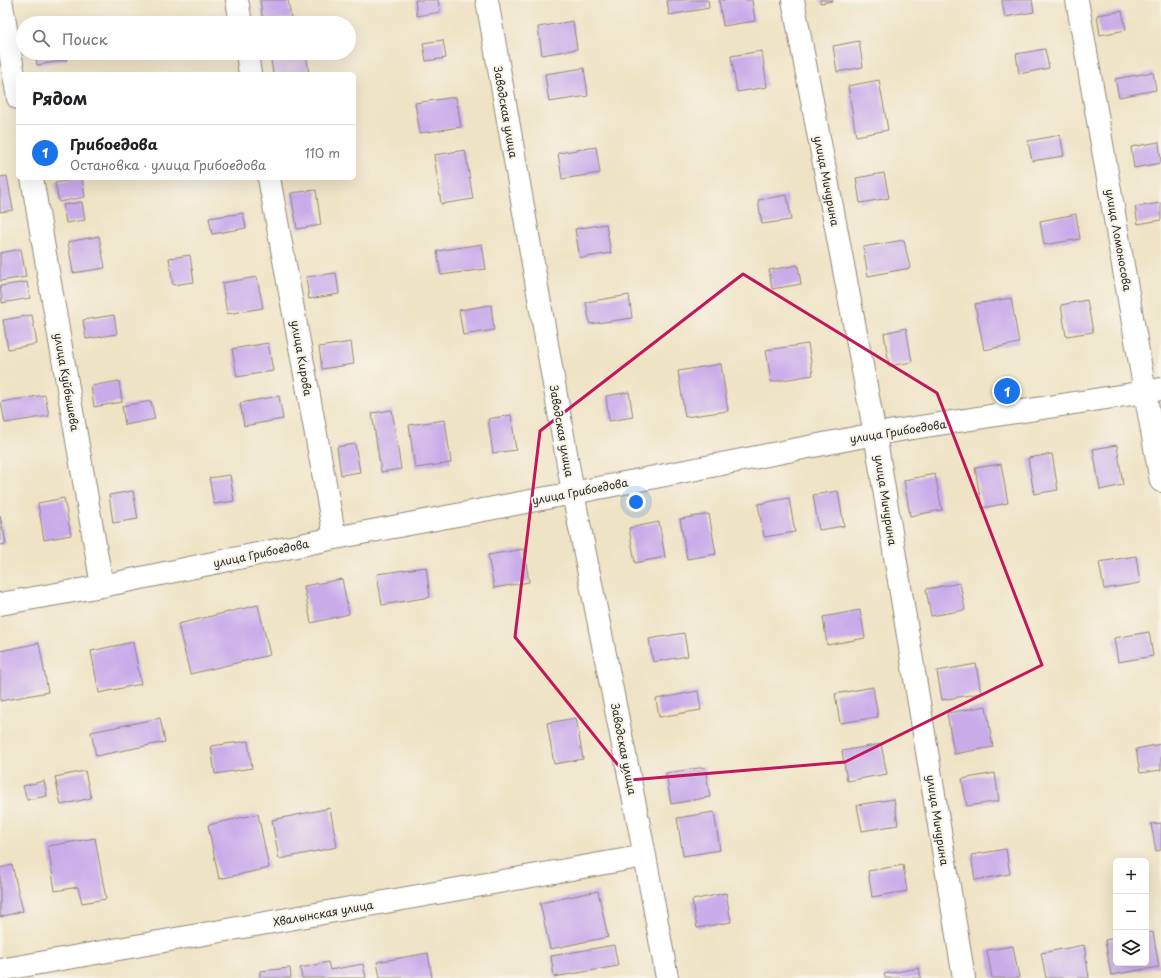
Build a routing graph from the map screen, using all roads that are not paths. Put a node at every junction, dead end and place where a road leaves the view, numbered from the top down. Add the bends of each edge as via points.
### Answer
1 (1, 0) edge
2 (237, 0) edge
3 (487, 0) edge
4 (793, 0) edge
5 (1077, 0) edge
6 (240, 16) edge
7 (248, 60) edge
8 (250, 72) edge
9 (16, 86) edge
10 (32, 180) edge
11 (269, 180) edge
12 (1153, 390) edge
13 (875, 434) junction
14 (1161, 481) edge
15 (573, 493) junction
16 (335, 538) junction
17 (102, 586) junction
18 (0, 604) edge
19 (645, 856) junction
20 (0, 970) edge
21 (667, 978) edge
22 (964, 978) edge

1 - 9 street
2 - 6 street
3 - 15 street, Заводская улица
4 - 13 street, улица Мичурина
5 - 12 street, улица Ломоносова
7 - 8 street
10 - 17 street, улица Куйбышева
11 - 16 street, улица Кирова
12 - 13 street, улица Грибоедова
12 - 14 street, улица Ломоносова
13 - 15 street, улица Грибоедова
13 - 22 street, улица Мичурина
15 - 16 street, улица Грибоедова
15 - 19 street, Заводская улица
16 - 17 street, улица Грибоедова
17 - 18 street, улица Грибоедова
19 - 20 street, Хвалынская улица
19 - 21 street, Заводская улица

